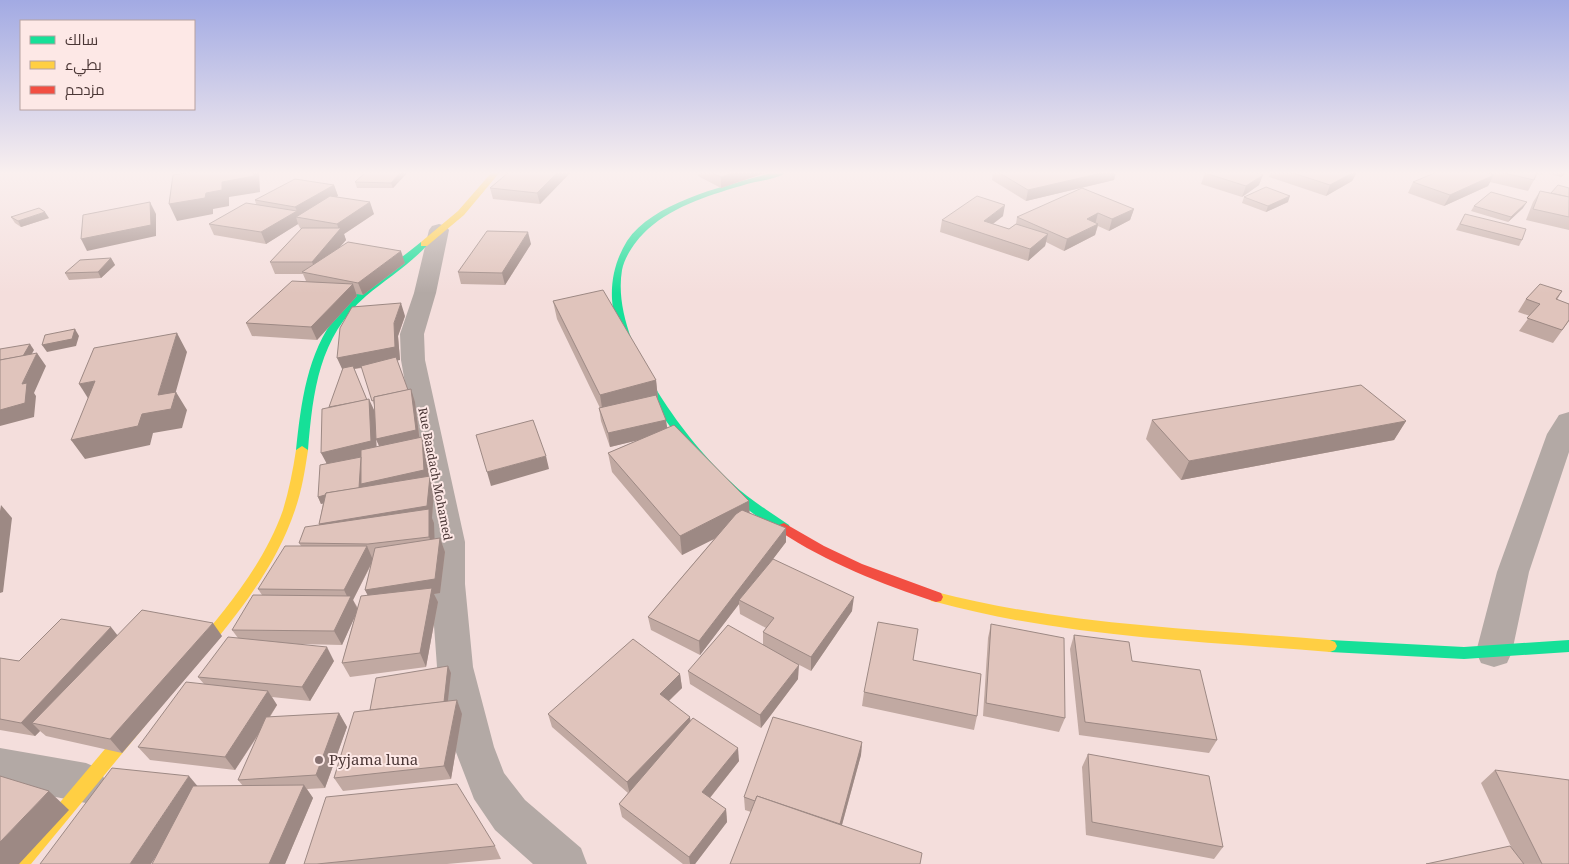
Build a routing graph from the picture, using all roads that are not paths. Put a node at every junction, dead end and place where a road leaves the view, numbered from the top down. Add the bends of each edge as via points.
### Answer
1 (461, 212) edge
2 (669, 212) edge
3 (439, 230) junction
4 (1569, 421) edge
5 (1569, 646) edge
6 (1494, 652) junction
7 (184, 669) edge
8 (144, 715) edge
9 (0, 767) edge
10 (86, 782) junction
11 (19, 864) edge
12 (565, 864) edge

1 - 3 main road
2 - 6 main road via 651,222 624,252 618,282 622,327 648,385 697,456 736,492 817,547 919,591 984,610 1057,623 1393,651
3 - 7 main road via 339,318 326,338 306,412 303,462 276,544 244,598
3 - 12 street, Rue Baadach Mohamed via 412,334 412,360 450,542 448,584 455,667 474,747 488,786 510,815
4 - 6 street via 1513,572
5 - 6 main road
8 - 10 main road
9 - 10 street
10 - 11 main road

